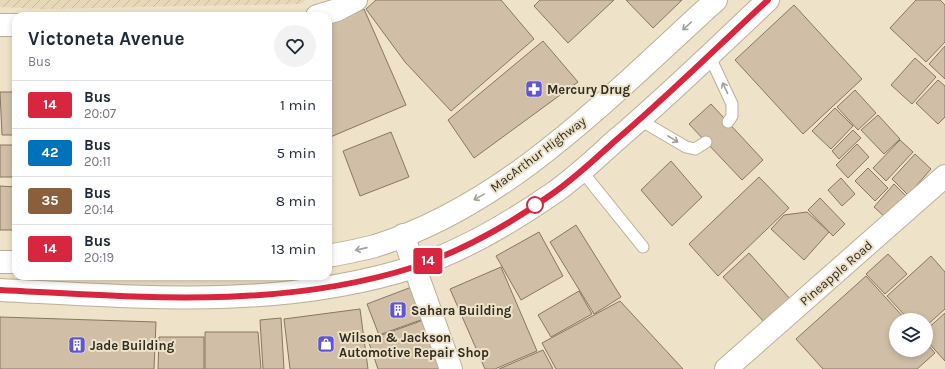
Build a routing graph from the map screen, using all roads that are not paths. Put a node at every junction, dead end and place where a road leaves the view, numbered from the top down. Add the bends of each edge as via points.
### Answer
1 (356, 0) edge
2 (716, 0) edge
3 (768, 0) edge
4 (330, 12) edge
5 (0, 25) edge
6 (12, 25) edge
7 (709, 55) junction
8 (640, 120) junction
9 (728, 122) dead end
10 (706, 142) dead end
11 (581, 170) junction
12 (945, 176) edge
13 (404, 235) junction
14 (643, 248) dead end
15 (332, 255) edge
16 (0, 262) edge
17 (12, 262) edge
18 (414, 267) junction
19 (0, 290) edge
20 (451, 369) edge
21 (726, 369) edge

1 - 4 main road
2 -> 13 main road, MacArthur Highway via 576,127 533,161 487,193
3 - 7 main road
5 - 6 main road
7 - 8 main road
9 -> 7 lane via 732,116 732,104
8 -> 10 lane via 686,147 695,149
8 - 11 main road
11 - 14 lane
11 - 18 main road via 553,194 503,226
12 - 21 main road, Pineapple Road
13 -> 15 main road, MacArthur Highway via 375,246
13 - 18 main road
16 - 17 main road
18 - 19 main road via 333,286 278,294 148,298
18 - 20 main road

